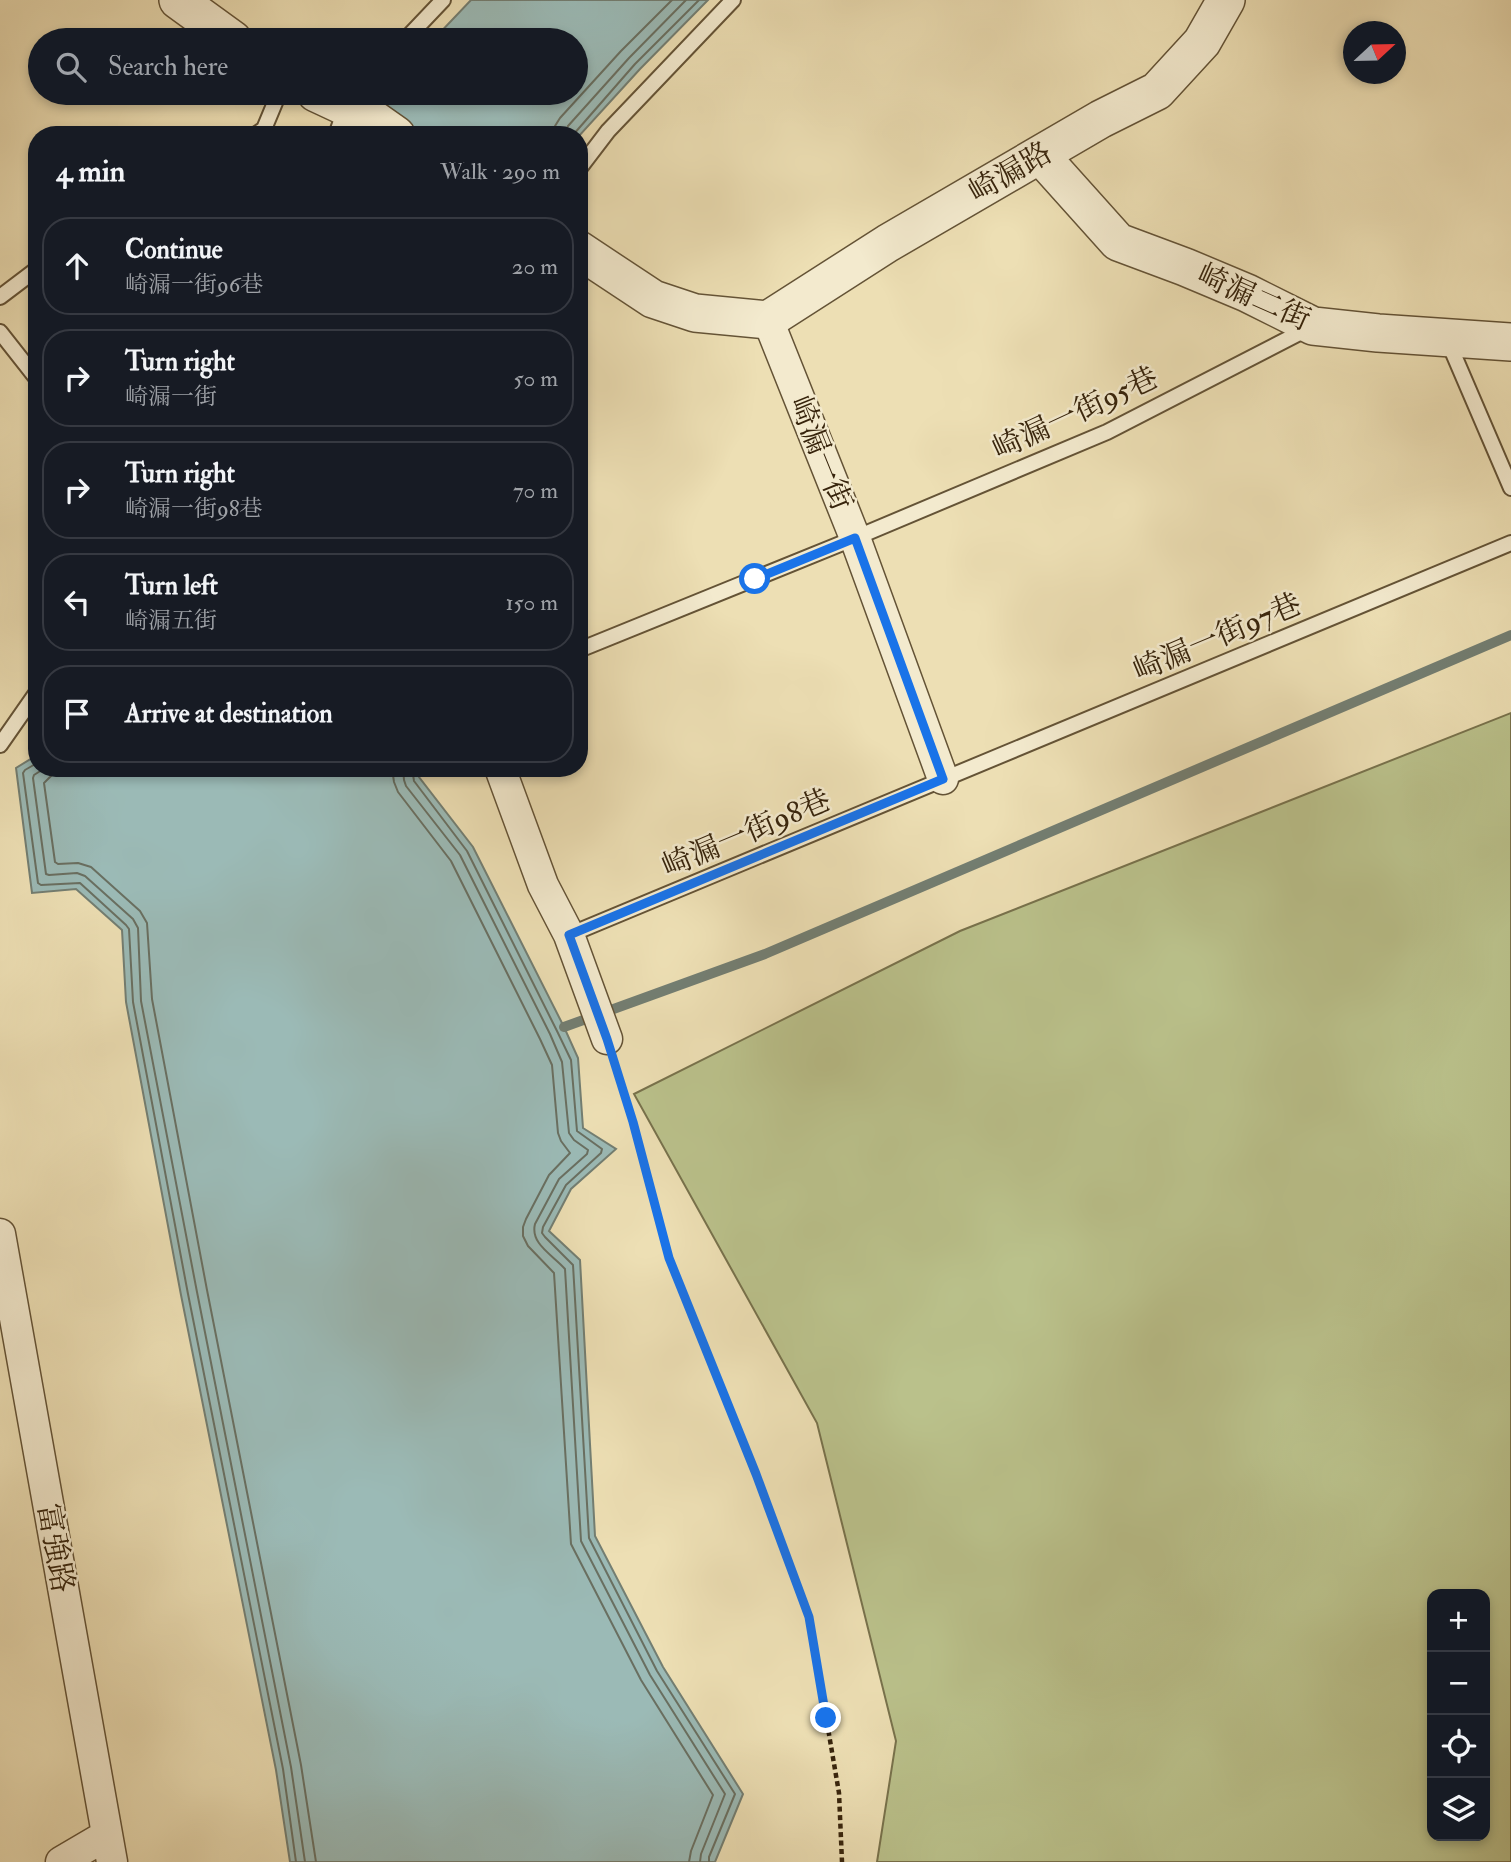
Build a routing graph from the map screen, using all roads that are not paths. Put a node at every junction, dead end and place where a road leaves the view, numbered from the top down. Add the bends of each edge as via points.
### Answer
1 (178, 0) edge
2 (443, 0) edge
3 (733, 0) edge
4 (1226, 0) edge
5 (216, 28) edge
6 (416, 28) edge
7 (274, 105) edge
8 (344, 108) edge
9 (265, 126) edge
10 (379, 126) edge
11 (1040, 155) junction
12 (588, 157) edge
13 (588, 256) edge
14 (28, 276) edge
15 (0, 297) edge
16 (768, 320) junction
17 (1313, 326) junction
18 (0, 332) edge
19 (1447, 337) junction
20 (1511, 342) edge
21 (28, 368) edge
22 (1511, 488) edge
23 (855, 538) junction
24 (1511, 543) edge
25 (588, 646) edge
26 (28, 705) edge
27 (0, 745) edge
28 (503, 777) edge
29 (943, 779) junction
30 (569, 935) junction
31 (607, 1039) road end
32 (0, 1234) edge
33 (110, 1848) edge
34 (61, 1862) edge

1 - 5 street
2 - 6 lane
3 - 12 lane
4 - 11 street, 崎漏路 via 1202,42 1157,91
7 - 9 lane
8 - 10 street
11 - 16 street, 崎漏路 via 888,243
11 - 17 street, 崎漏二街 via 1118,242 1247,293
13 - 16 street via 653,299 695,313
14 - 15 lane
16 - 23 street, 崎漏一街
17 - 19 street, 崎漏二街
17 - 23 lane, 崎漏一街95巷 via 1107,432
18 - 21 lane
19 - 20 street, 崎漏二街
19 - 22 lane
23 - 25 lane, 崎漏一街95巷
23 - 29 street, 崎漏一街
24 - 29 lane, 崎漏一街97巷
26 - 27 lane
28 - 30 street via 542,884
29 - 30 lane, 崎漏一街98巷
30 - 31 street
32 - 33 street, 富強路
33 - 34 street

